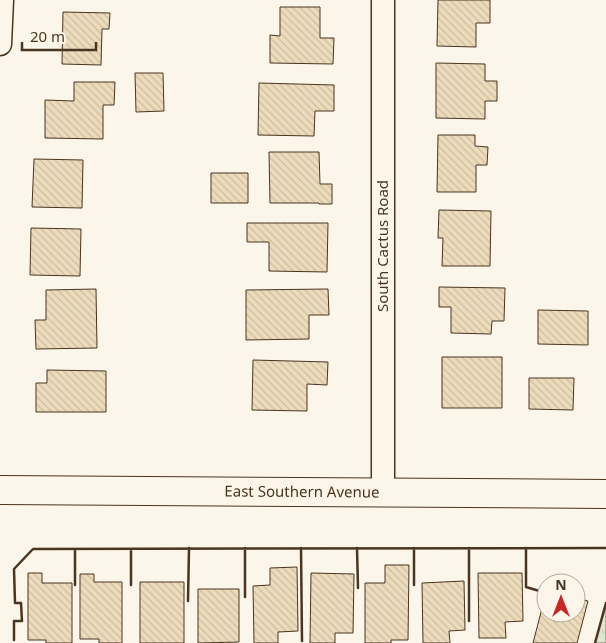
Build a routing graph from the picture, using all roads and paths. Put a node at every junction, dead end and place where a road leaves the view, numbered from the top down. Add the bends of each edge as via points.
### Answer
1 (2, 0) edge
2 (383, 0) edge
3 (0, 44) edge
4 (0, 490) edge
5 (383, 492) junction
6 (606, 494) edge

1 - 3 street
2 - 5 street, South Cactus Road
4 - 5 main road, East Southern Avenue
5 - 6 main road, East Southern Avenue

